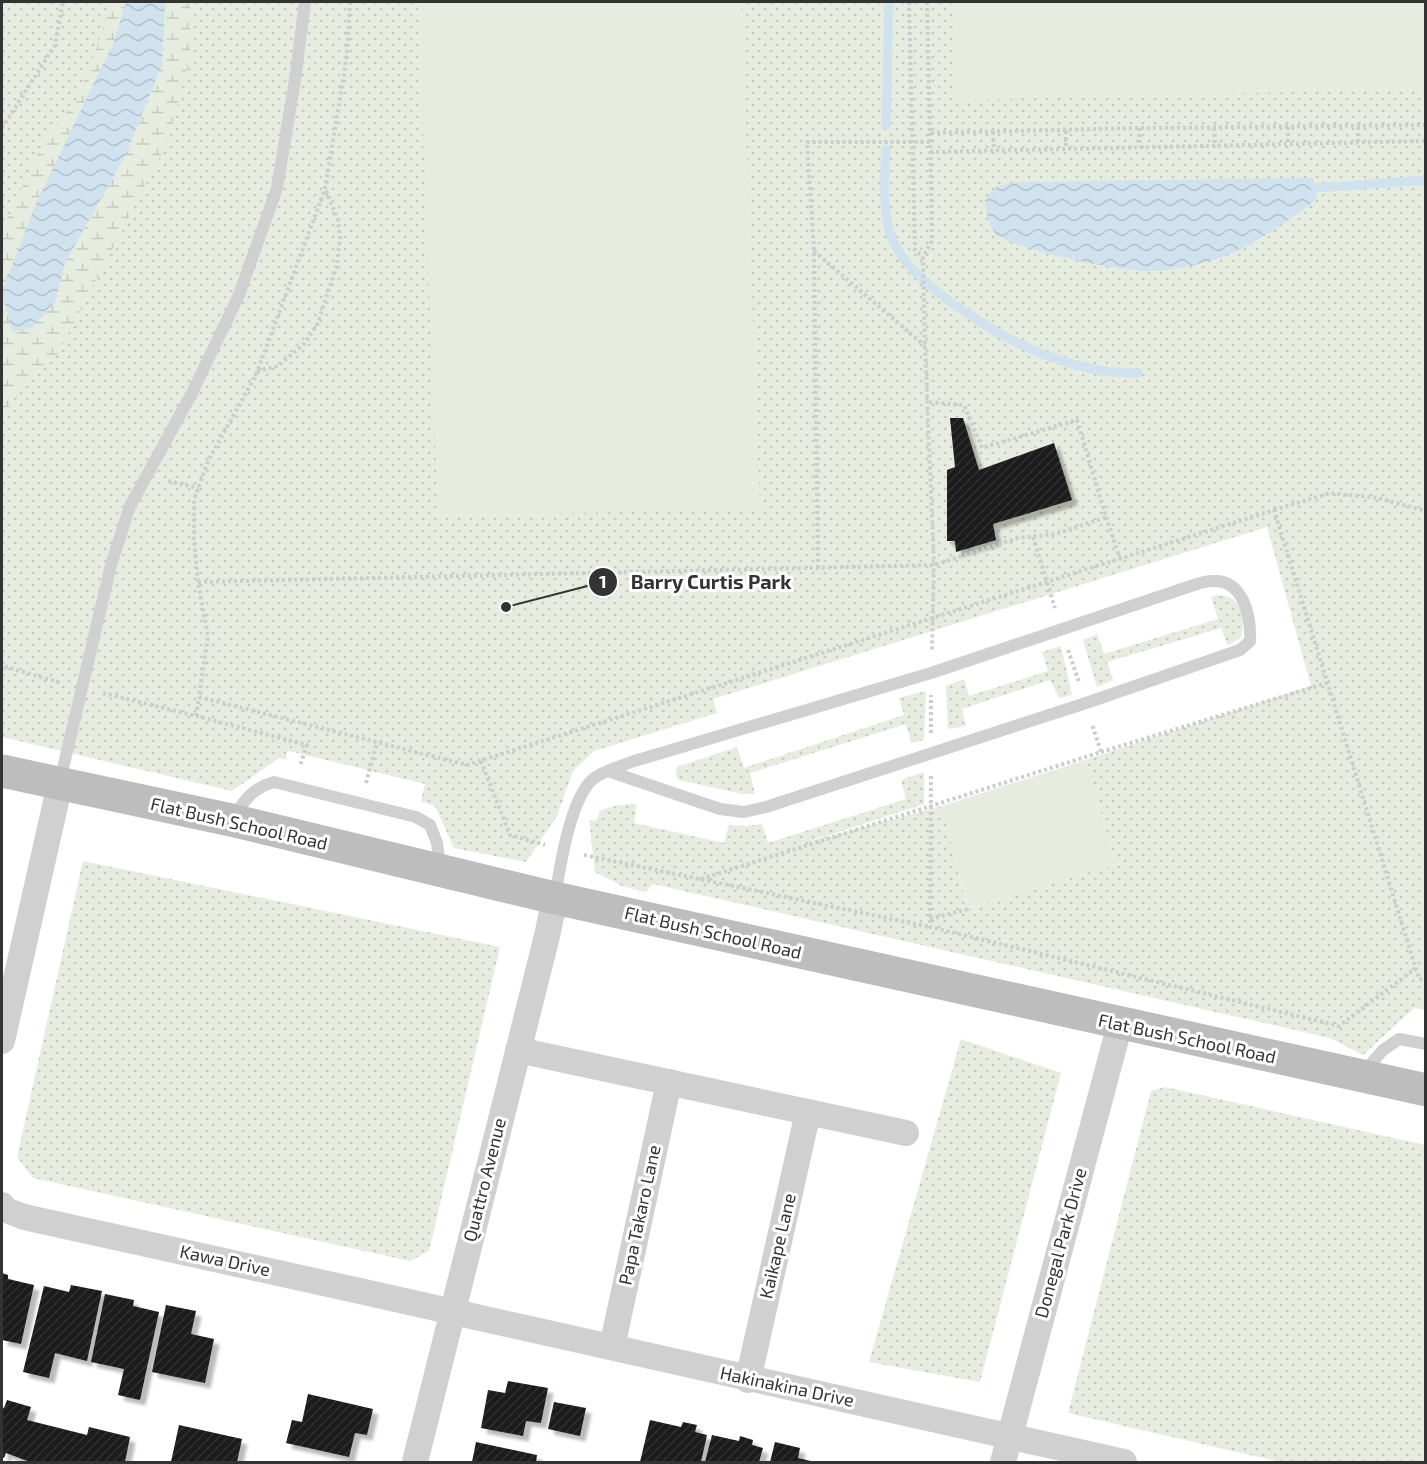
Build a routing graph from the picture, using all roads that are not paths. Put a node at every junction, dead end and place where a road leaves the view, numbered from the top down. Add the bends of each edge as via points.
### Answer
1 (305, 2) edge
2 (2, 771) edge
3 (608, 771) junction
4 (60, 784) junction
5 (231, 820) junction
6 (441, 872) junction
7 (555, 898) junction
8 (1120, 1024) junction
9 (2, 1041) edge
10 (1425, 1044) edge
11 (518, 1050) junction
12 (1360, 1077) junction
13 (669, 1082) junction
14 (1425, 1090) edge
15 (808, 1112) junction
16 (906, 1133) dead end
17 (3, 1209) edge
18 (452, 1310) junction
19 (612, 1347) junction
20 (748, 1380) junction
21 (1006, 1450) edge
22 (414, 1462) edge
23 (1124, 1462) edge

1 - 4 lane via 277,188 239,294 192,393 130,506 111,565
2 - 4 main road, Flat Bush School Road
3 - 3 lane via 931,673 1214,580 1230,585 1243,597 1250,623 1250,641 1240,650 766,807 744,812 720,810
3 - 7 lane via 594,778 578,804 563,851
4 - 5 main road, Flat Bush School Road
4 - 9 street
5 - 6 main road, Flat Bush School Road
5 - 6 lane via 247,795 273,782 416,817 430,825
6 - 7 main road, Flat Bush School Road
7 - 8 main road, Flat Bush School Road
7 - 11 street, Quattro Avenue
8 - 12 main road, Flat Bush School Road
8 - 21 street, Donegal Park Drive
10 - 12 lane via 1399,1040 1383,1050
11 - 13 street
11 - 18 street, Quattro Avenue
12 - 14 main road, Flat Bush School Road
13 - 15 street
13 - 19 street, Papa Takaro Lane
15 - 16 street
15 - 20 street, Kaikape Lane
17 - 18 street, Kawa Drive via 24,1217
18 - 19 street, Hakinakina Drive
18 - 22 street, Quattro Avenue
19 - 20 street, Hakinakina Drive
20 - 21 street, Hakinakina Drive via 860,1402
21 - 23 street, Hakinakina Drive

